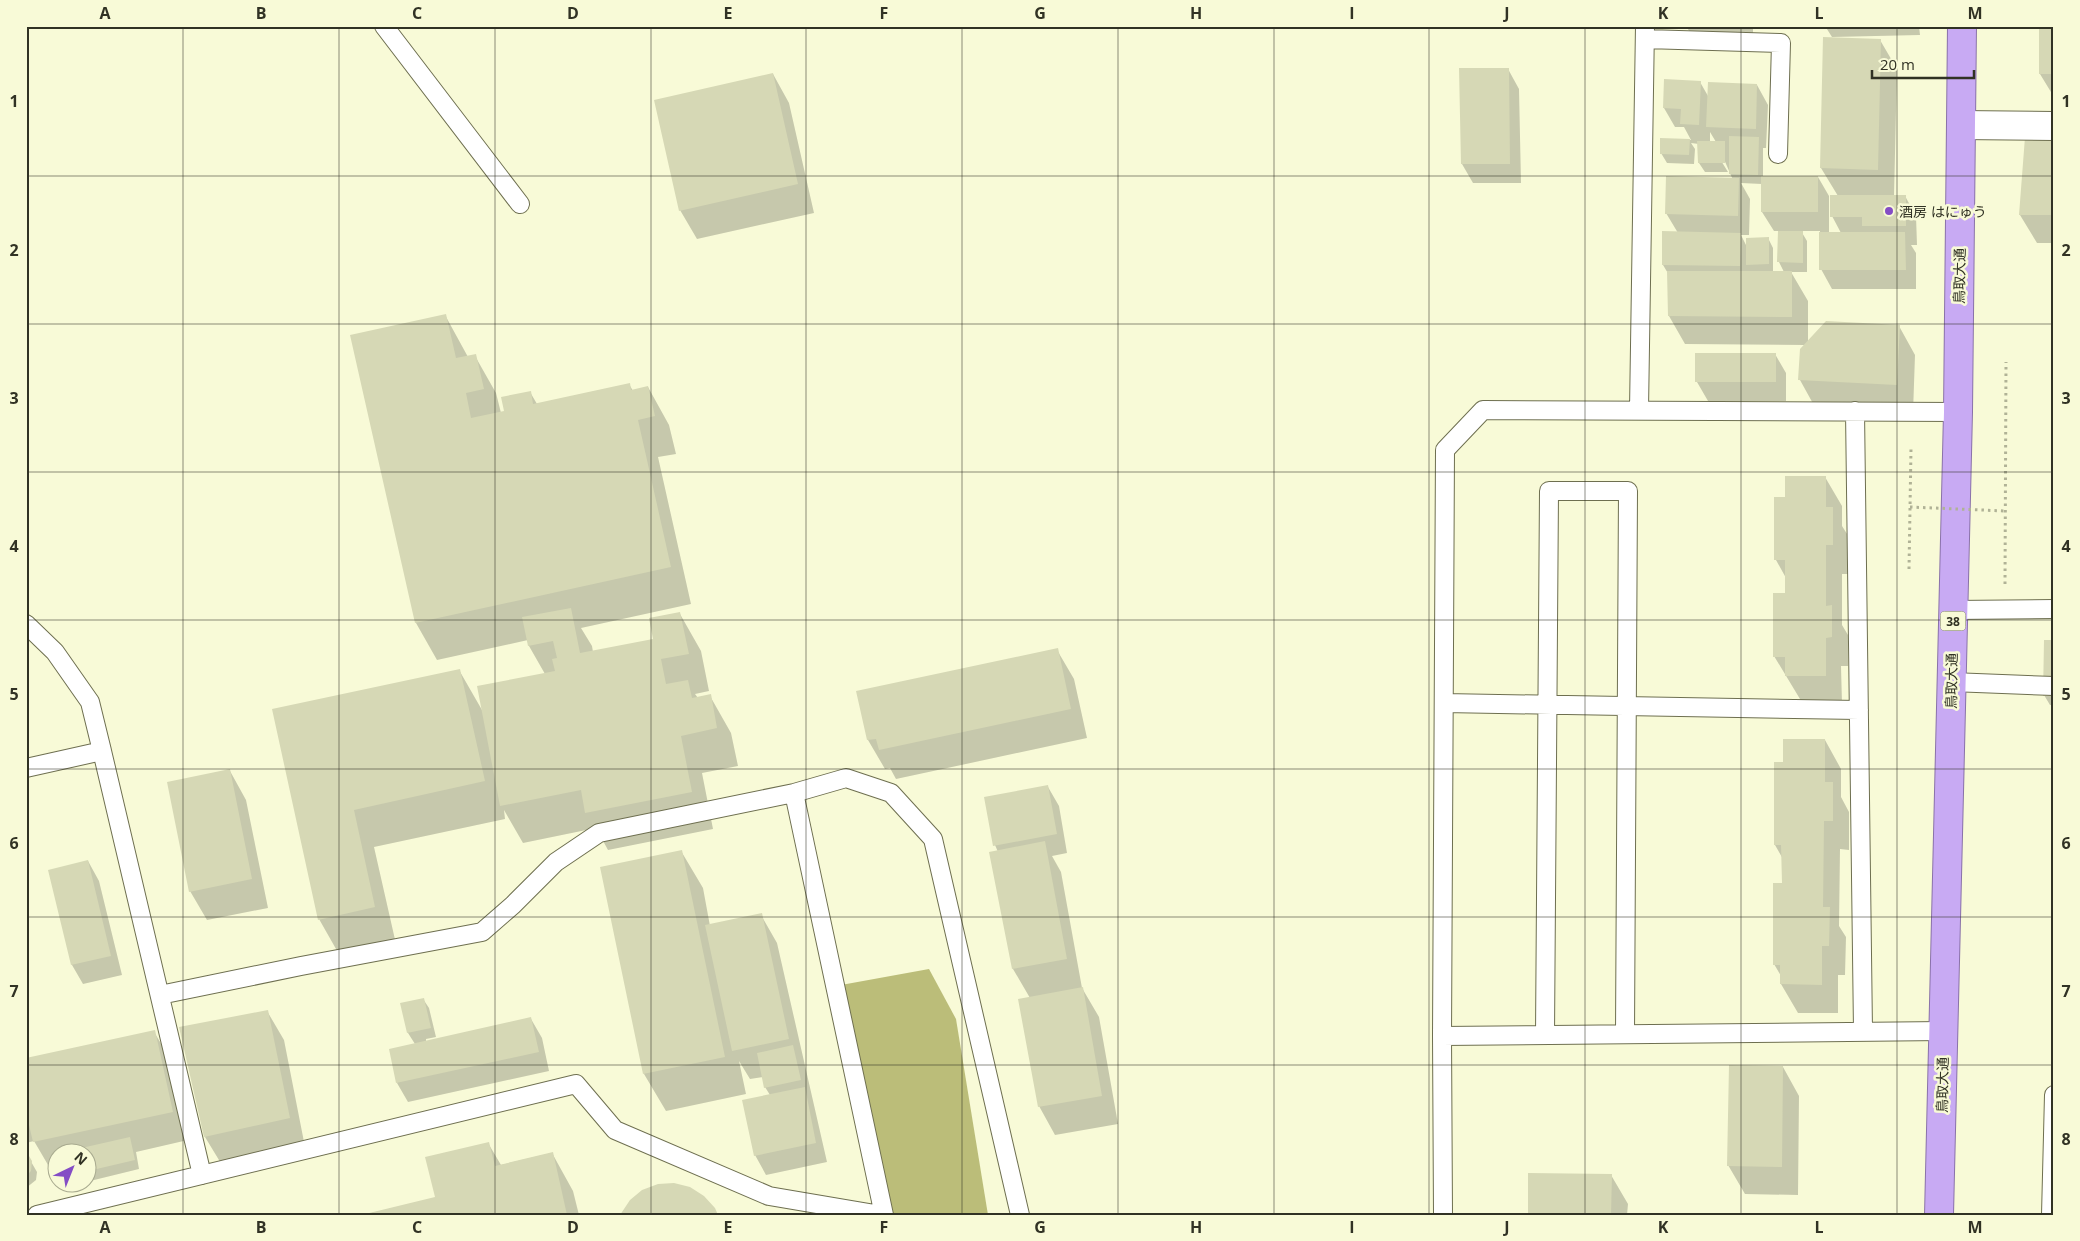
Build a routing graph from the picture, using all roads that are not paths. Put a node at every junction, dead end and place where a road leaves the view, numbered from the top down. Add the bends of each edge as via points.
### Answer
1 (384, 26) edge
2 (1962, 26) edge
3 (1645, 33) edge
4 (1961, 126) junction
5 (2054, 126) edge
6 (1778, 154) dead end
7 (520, 204) dead end
8 (1639, 410) junction
9 (1855, 411) junction
10 (1958, 412) junction
11 (2054, 609) edge
12 (1953, 610) junction
13 (26, 624) edge
14 (1951, 682) junction
15 (2054, 686) edge
16 (1444, 703) junction
17 (1547, 705) junction
18 (1627, 706) junction
19 (1859, 710) junction
20 (102, 751) junction
21 (26, 768) edge
22 (794, 793) junction
23 (160, 995) junction
24 (1943, 1031) junction
25 (1863, 1032) junction
26 (1625, 1034) junction
27 (1546, 1035) junction
28 (1442, 1036) junction
29 (2054, 1095) edge
30 (202, 1175) junction
31 (37, 1215) edge
32 (882, 1215) edge
33 (1020, 1215) edge
34 (1443, 1215) edge
35 (1939, 1215) edge
36 (2051, 1215) edge

1 - 7 lane
2 - 4 highway, 鳥取大通 / 38
3 - 6 lane via 1781,43
3 - 8 lane
4 - 5 street
4 - 10 highway, 鳥取大通 / 38
8 - 9 lane
8 - 16 lane via 1483,410 1445,450
9 - 10 lane
9 - 19 lane
10 - 12 highway, 鳥取大通 / 38
11 - 12 lane
12 - 14 highway, 鳥取大通 / 38
13 - 20 lane via 55,652 90,702
14 - 15 lane
14 - 24 highway, 鳥取大通 / 38
16 - 17 lane
16 - 28 lane
17 - 18 lane
17 - 18 lane via 1549,490 1628,491
17 - 27 lane
18 - 19 lane
18 - 26 lane
19 - 25 lane
20 - 21 lane
20 - 23 lane
22 - 23 lane via 599,832 556,862 482,932
22 - 32 lane
22 - 33 lane via 846,778 890,793 933,839
23 - 30 lane
24 - 25 lane
24 - 35 highway, 鳥取大通 / 38
25 - 26 lane
26 - 27 lane
27 - 28 lane
28 - 34 lane
29 - 36 lane
30 - 31 lane
30 - 32 lane via 576,1084 615,1130 769,1196

